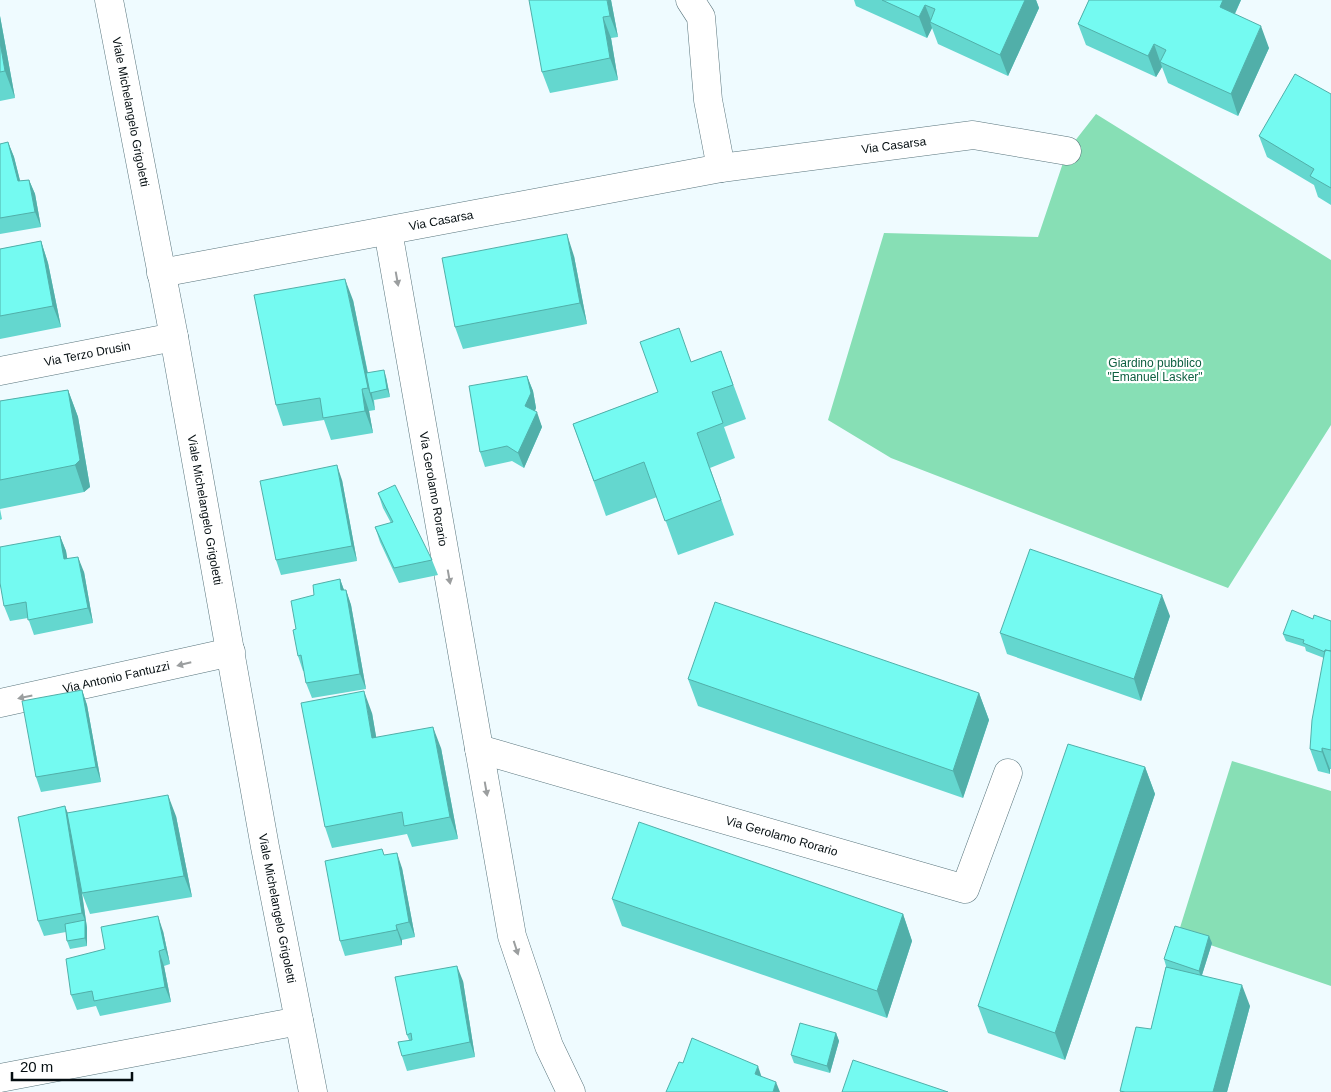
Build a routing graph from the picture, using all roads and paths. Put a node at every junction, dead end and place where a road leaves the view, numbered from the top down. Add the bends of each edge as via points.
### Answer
1 (109, 0) edge
2 (690, 0) edge
3 (1067, 152) dead end
4 (721, 168) junction
5 (388, 231) junction
6 (161, 273) junction
7 (174, 337) junction
8 (0, 370) edge
9 (232, 652) junction
10 (0, 703) edge
11 (479, 749) junction
12 (1008, 773) dead end
13 (299, 1021) junction
14 (0, 1078) edge
15 (313, 1092) edge
16 (570, 1092) edge

1 - 6 street, Viale Michelangelo Grigoletti
2 - 4 street via 701,17 708,100
3 - 4 street, Via Casarsa via 974,135
4 - 5 street, Via Casarsa
5 - 6 street, Via Casarsa
5 -> 11 street, Via Gerolamo Rorario
6 - 7 street, Viale Michelangelo Grigoletti
7 - 8 street, Via Terzo Drusin
7 - 9 street, Viale Michelangelo Grigoletti
9 -> 10 street, Via Antonio Fantuzzi
9 - 13 street, Viale Michelangelo Grigoletti
11 - 12 street, Via Gerolamo Rorario via 966,889
11 -> 16 street, Via Gerolamo Rorario via 512,936 549,1046
13 - 14 street
13 - 15 street, Viale Michelangelo Grigoletti

